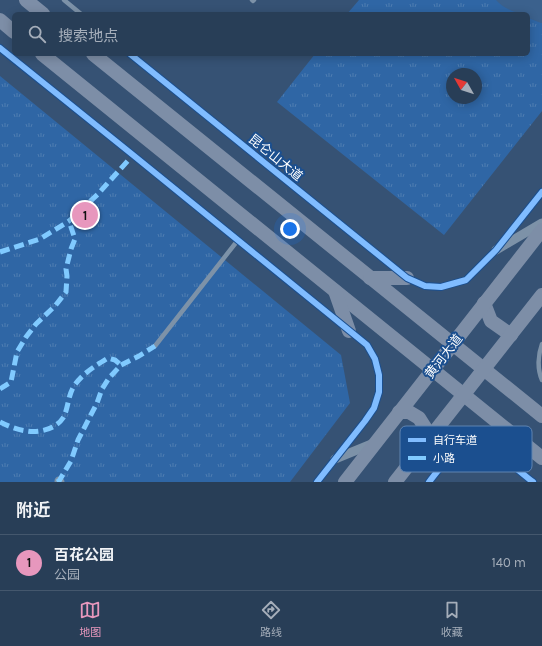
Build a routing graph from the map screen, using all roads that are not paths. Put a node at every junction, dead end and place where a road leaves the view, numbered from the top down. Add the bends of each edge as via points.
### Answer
1 (26, 0) edge
2 (64, 0) edge
3 (41, 12) edge
4 (79, 12) edge
5 (0, 20) edge
6 (12, 30) edge
7 (0, 48) edge
8 (44, 56) edge
9 (95, 56) edge
10 (132, 56) edge
11 (542, 192) edge
12 (542, 223) edge
13 (542, 230) edge
14 (238, 240) junction
15 (496, 250) junction
16 (370, 278) junction
17 (407, 278) junction
18 (334, 290) junction
19 (542, 296) edge
20 (484, 303) junction
21 (349, 331) junction
22 (510, 335) junction
23 (452, 344) junction
24 (542, 344) edge
25 (155, 346) dead end
26 (483, 369) junction
27 (433, 370) junction
28 (542, 380) edge
29 (464, 395) junction
30 (399, 412) junction
31 (542, 416) edge
32 (424, 426) edge
33 (439, 426) edge
34 (502, 426) edge
35 (377, 441) junction
36 (532, 450) edge
37 (542, 458) edge
38 (335, 459) junction
39 (403, 472) edge
40 (437, 472) edge
41 (521, 472) edge
42 (317, 482) edge
43 (345, 482) edge
44 (395, 482) edge
45 (429, 482) edge
46 (533, 482) edge

1 - 3 main road
2 - 4 lane
5 - 6 main road
7 - 14 lane
8 - 18 main road
9 - 16 main road
10 - 17 lane, 昆仑山大道
11 - 15 lane, 昆仑山大道
12 - 15 street
13 - 20 main road, 黄河大道
14 - 21 lane
14 - 25 lane
15 - 17 lane, 昆仑山大道 via 466,280 441,287 425,286
16 - 17 main road
16 - 23 main road
18 - 21 main road
18 - 27 main road
19 - 22 main road
20 - 22 main road via 491,321
20 - 23 main road, 黄河大道
21 - 38 lane via 366,345 375,359 379,375 379,392 374,408 365,422
22 - 26 main road
23 - 26 main road
23 - 27 main road, 黄河大道
24 - 28 lane via 538,360
26 - 29 main road
26 - 31 main road
27 - 29 main road
27 - 30 main road, 黄河大道
29 - 33 main road
29 - 34 main road
30 - 32 main road via 409,412
30 - 35 main road, 黄河大道
35 - 38 street
35 - 43 main road, 黄河大道
36 - 37 main road
38 - 42 lane
39 - 44 main road
40 - 45 lane
41 - 46 lane

